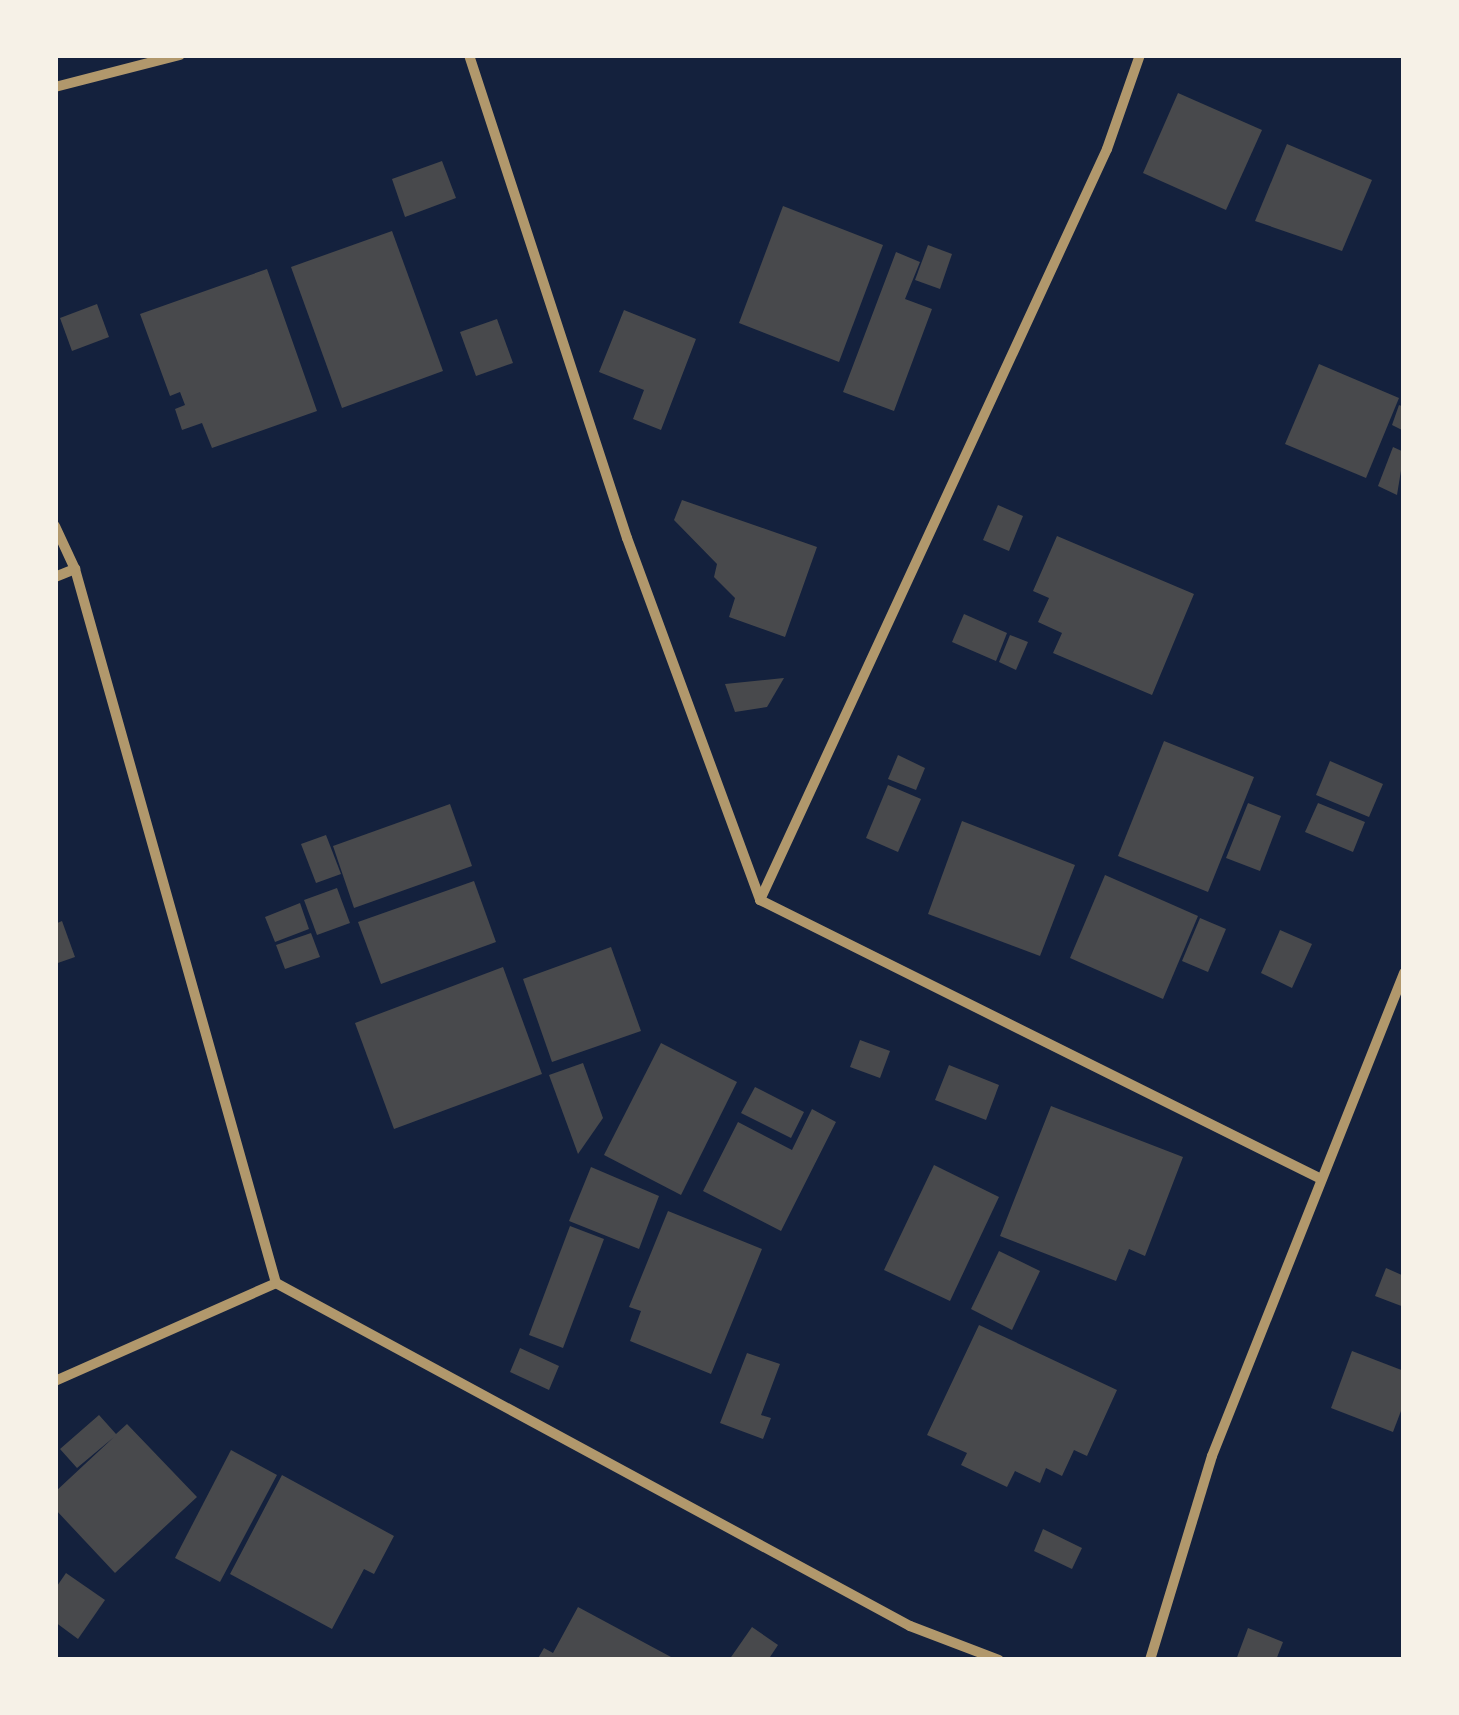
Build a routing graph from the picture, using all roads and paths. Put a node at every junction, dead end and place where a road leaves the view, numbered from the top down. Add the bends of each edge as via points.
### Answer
1 (180, 55) edge
2 (469, 55) edge
3 (1140, 55) edge
4 (55, 87) edge
5 (55, 526) edge
6 (75, 569) junction
7 (55, 577) edge
8 (760, 900) junction
9 (1404, 973) edge
10 (1319, 1178) junction
11 (276, 1283) junction
12 (55, 1381) edge
13 (999, 1660) edge
14 (1150, 1660) edge

1 - 4 street
2 - 8 street via 627,538
3 - 8 street via 1107,149
5 - 6 street
6 - 7 street
6 - 11 street
8 - 10 street
9 - 10 street
10 - 14 street via 1212,1456
11 - 12 street
11 - 13 street via 910,1626

